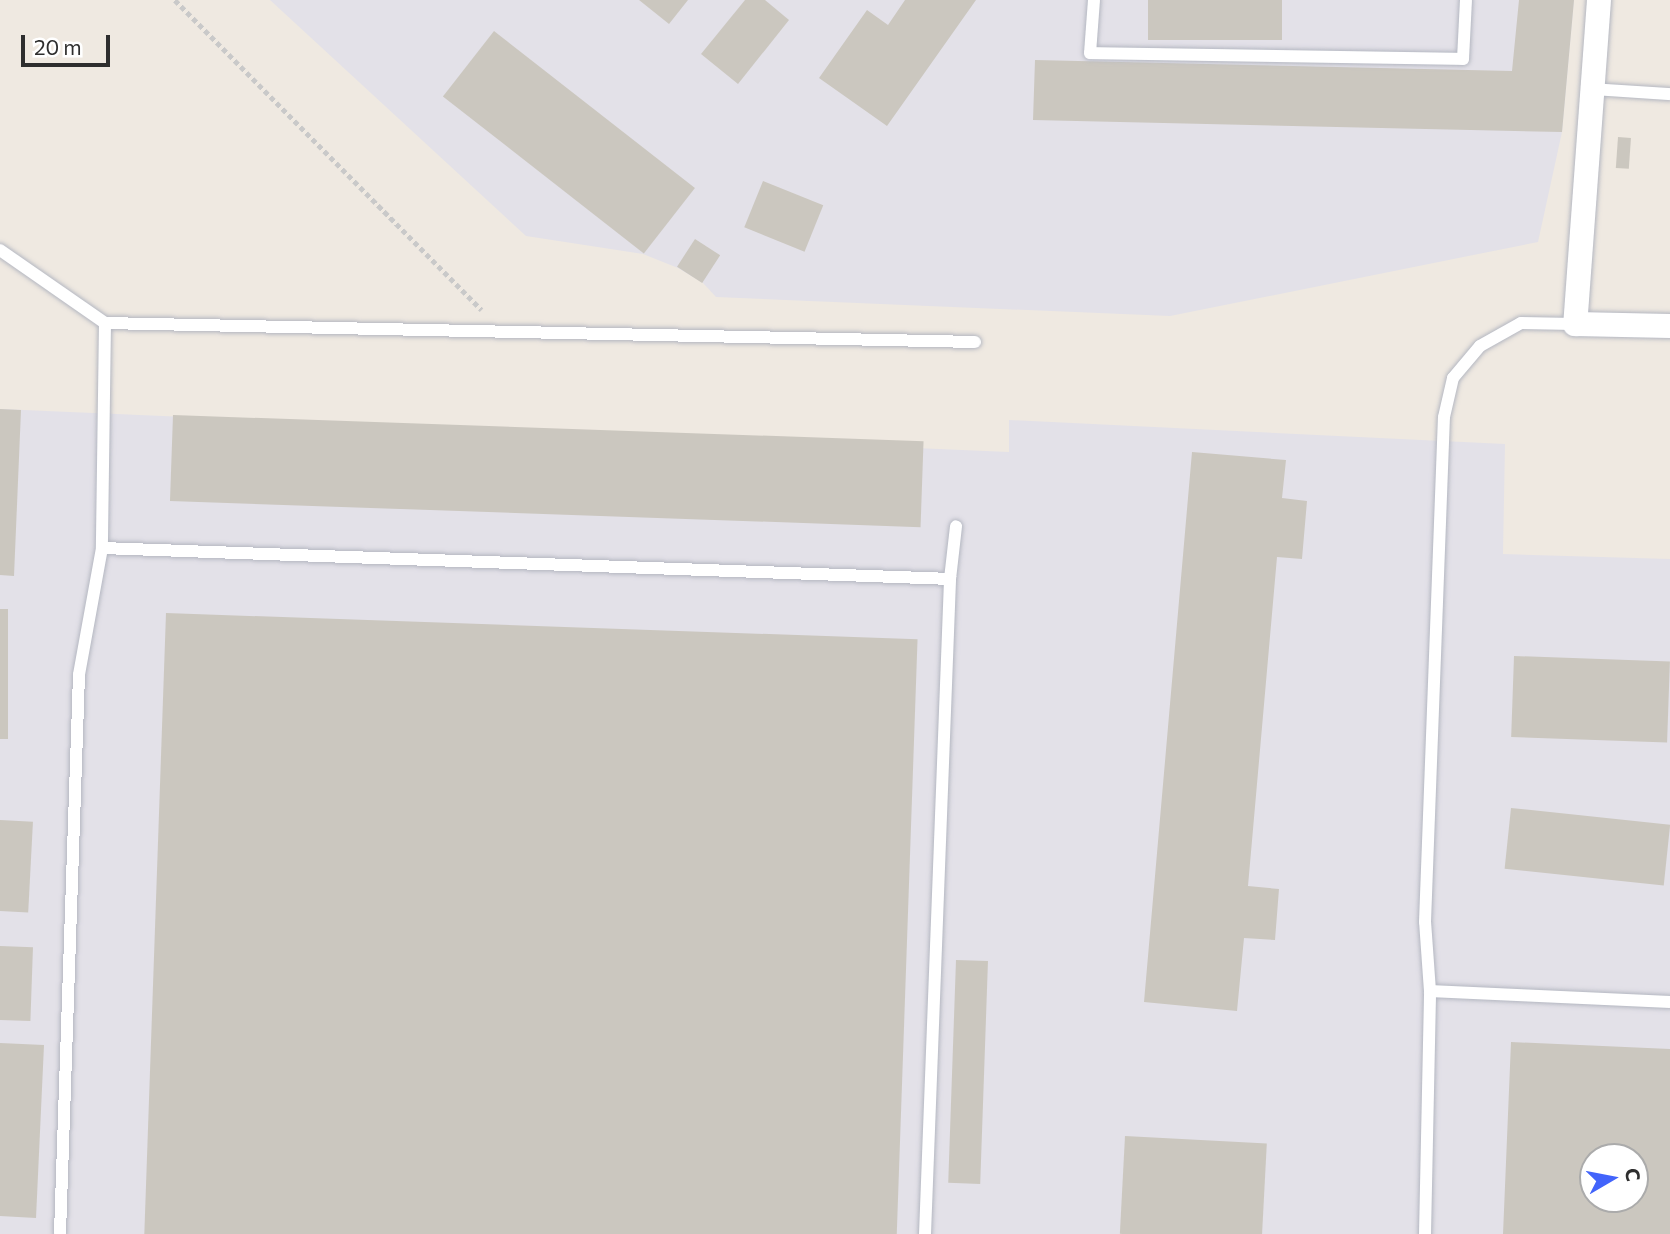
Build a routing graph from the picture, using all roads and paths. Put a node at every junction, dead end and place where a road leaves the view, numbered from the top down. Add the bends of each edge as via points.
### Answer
1 (175, 0) edge
2 (1094, 0) edge
3 (1466, 0) edge
4 (1599, 0) edge
5 (1592, 89) junction
6 (1670, 94) edge
7 (0, 250) edge
8 (105, 323) junction
9 (1575, 324) junction
10 (1670, 326) edge
11 (504, 332) junction
12 (975, 342) dead end
13 (956, 526) dead end
14 (102, 548) junction
15 (950, 579) junction
16 (1430, 991) junction
17 (1670, 1002) edge
18 (60, 1234) edge
19 (925, 1234) edge
20 (1425, 1234) edge

1 - 11 path
2 - 3 lane via 1090,53 1463,59
4 - 5 street
5 - 6 lane
5 - 9 street
7 - 8 lane
8 - 11 lane
8 - 14 lane
9 - 10 street
9 - 16 lane via 1521,323 1480,346 1453,378 1444,417 1424,922
11 - 12 lane
13 - 15 lane
14 - 15 lane
14 - 18 lane via 79,675
15 - 19 lane
16 - 17 lane
16 - 20 lane

